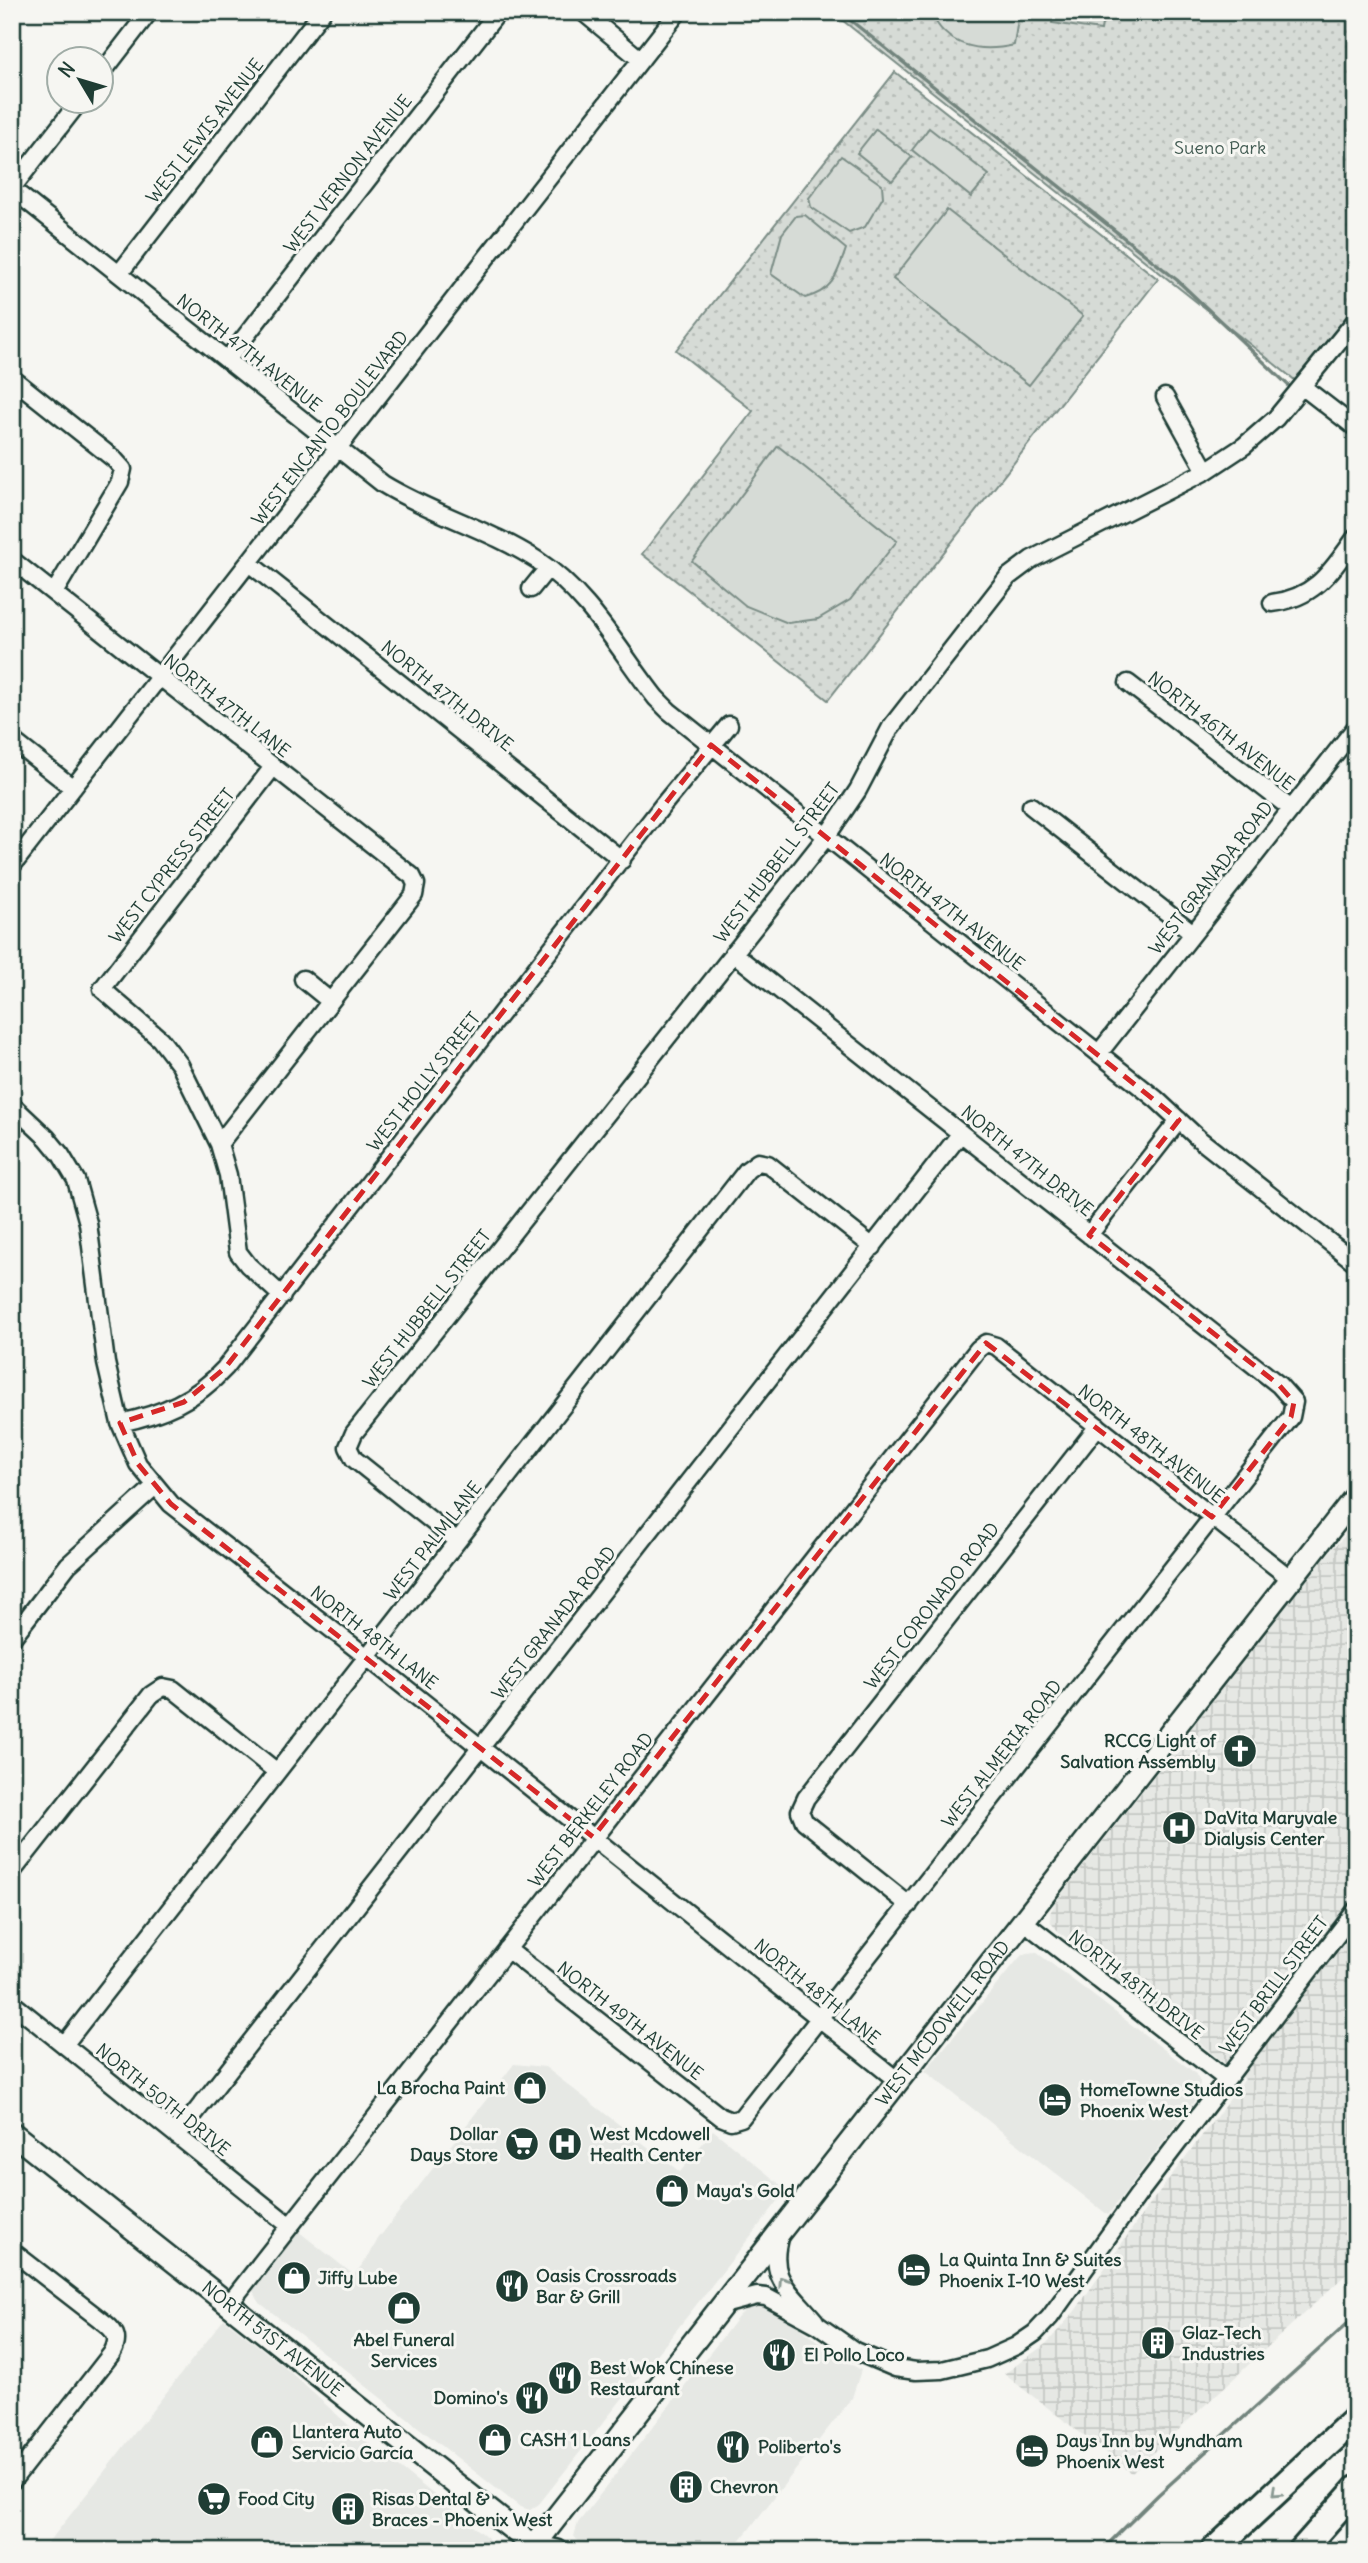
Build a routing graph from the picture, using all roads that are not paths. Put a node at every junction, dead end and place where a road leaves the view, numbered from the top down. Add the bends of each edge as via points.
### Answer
1 (149, 12) edge
2 (322, 12) edge
3 (498, 12) edge
4 (583, 12) edge
5 (678, 12) edge
6 (116, 55) edge
7 (641, 60) junction
8 (68, 116) edge
9 (12, 188) edge
10 (119, 274) junction
11 (1356, 320) edge
12 (227, 360) junction
13 (12, 378) edge
14 (1303, 387) junction
15 (1165, 397) dead end
16 (1356, 428) edge
17 (339, 448) junction
18 (1206, 471) junction
19 (1356, 537) edge
20 (12, 560) edge
21 (249, 563) junction
22 (548, 568) junction
23 (531, 589) dead end
24 (54, 593) junction
25 (1272, 603) dead end
26 (160, 677) junction
27 (1128, 683) dead end
28 (729, 725) dead end
29 (1356, 727) edge
30 (12, 740) edge
31 (711, 745) junction
32 (273, 766) junction
33 (73, 788) junction
34 (1031, 806) dead end
35 (1290, 808) junction
36 (826, 837) junction
37 (621, 860) junction
38 (12, 866) edge
39 (1193, 933) junction
40 (733, 953) junction
41 (303, 979) dead end
42 (330, 1002) junction
43 (1099, 1053) junction
44 (12, 1105) edge
45 (1179, 1120) junction
46 (961, 1133) junction
47 (219, 1144) junction
48 (1089, 1235) junction
49 (873, 1247) junction
50 (1356, 1263) edge
51 (282, 1296) junction
52 (986, 1343) joint
53 (1294, 1402) joint
54 (120, 1423) junction
55 (1098, 1426) junction
56 (155, 1486) junction
57 (1356, 1496) edge
58 (1212, 1517) junction
59 (457, 1541) junction
60 (1291, 1579) junction
61 (12, 1638) edge
62 (367, 1657) junction
63 (481, 1748) junction
64 (277, 1772) junction
65 (593, 1837) junction
66 (12, 1872) edge
67 (909, 1905) junction
68 (1356, 1910) edge
69 (1023, 1921) junction
70 (507, 1949) junction
71 (12, 2003) edge
72 (820, 2018) junction
73 (64, 2045) junction
74 (1226, 2079) junction
75 (898, 2081) junction
76 (731, 2121) joint
77 (12, 2133) edge
78 (177, 2136) junction
79 (290, 2226) junction
80 (783, 2228) junction
81 (12, 2251) edge
82 (229, 2304) junction
83 (723, 2305) junction
84 (818, 2325) junction
85 (1356, 2418) edge
86 (12, 2481) edge
87 (1356, 2489) edge
88 (533, 2549) edge
89 (556, 2551) edge
90 (1213, 2551) edge
91 (1301, 2551) edge

1 - 6 street
2 - 10 street, WEST LEWIS AVENUE
3 - 12 street, WEST VERNON AVENUE
4 - 7 street
5 - 7 street, WEST ENCANTO BOULEVARD
7 - 17 street, WEST ENCANTO BOULEVARD
8 - 9 street
9 - 10 street, NORTH 47TH AVENUE
10 - 12 street, NORTH 47TH AVENUE
11 - 14 street, WEST HUBBELL STREET
12 - 17 street, NORTH 47TH AVENUE
13 - 24 street via 123,469 120,482
14 - 16 street
14 - 18 street, WEST HUBBELL STREET via 1261,434
15 - 18 street
17 - 21 street, WEST ENCANTO BOULEVARD
17 - 22 street, NORTH 47TH AVENUE via 398,493 495,536
18 - 36 street, WEST HUBBELL STREET via 1032,559 1008,577 891,727 858,790
19 - 25 street via 1314,587 1292,601
20 - 24 street, NORTH 47TH LANE
21 - 26 street, WEST ENCANTO BOULEVARD
21 - 37 street, NORTH 47TH DRIVE
22 - 23 street
22 - 31 street, NORTH 47TH AVENUE via 579,597 656,698
24 - 26 street, NORTH 47TH LANE
26 - 32 street, NORTH 47TH LANE
26 - 33 street, WEST ENCANTO BOULEVARD
27 - 35 street, NORTH 46TH AVENUE
28 - 31 street, WEST HOLLY STREET
29 - 35 street, WEST GRANADA ROAD
30 - 33 street
31 - 36 street, NORTH 47TH AVENUE
31 - 37 street, WEST HOLLY STREET
32 - 42 street, NORTH 47TH LANE via 412,876 416,884 414,895
32 - 47 street, WEST CYPRESS STREET via 102,989 160,1039 180,1065
33 - 38 street, WEST ENCANTO BOULEVARD
34 - 39 street
35 - 39 street, WEST GRANADA ROAD
36 - 40 street, WEST HUBBELL STREET
36 - 43 street, NORTH 47TH AVENUE
37 - 51 street, WEST HOLLY STREET
39 - 43 street, WEST GRANADA ROAD
40 - 46 street, NORTH 47TH DRIVE
40 - 59 street, WEST HUBBELL STREET via 363,1422 348,1447 354,1459
41 - 42 street
42 - 47 street
43 - 45 street, NORTH 47TH AVENUE
44 - 54 street, NORTH 48TH LANE via 61,1155 76,1180 88,1223 106,1363
45 - 48 street
45 - 50 street, NORTH 47TH AVENUE
46 - 48 street, NORTH 47TH DRIVE
46 - 49 street, WEST GRANADA ROAD
47 - 51 street via 238,1252
48 - 53 street, NORTH 47TH DRIVE via 1279,1385
49 - 59 street, WEST PALM LANE via 768,1164 758,1162 747,1170
49 - 63 street, WEST GRANADA ROAD
51 - 54 street, WEST HOLLY STREET via 225,1368 198,1394
52 - 55 street, NORTH 48TH AVENUE via 996,1346
52 - 65 street, WEST BERKELEY ROAD
53 - 58 street, WEST ALMERIA ROAD via 1291,1417
54 - 56 street, NORTH 48TH LANE via 138,1464
55 - 58 street, NORTH 48TH AVENUE
55 - 67 street, WEST CORONADO ROAD via 800,1811 804,1821
56 - 61 street via 68,1565
56 - 62 street, NORTH 48TH LANE via 194,1523
57 - 60 main road, WEST MCDOWELL ROAD
58 - 60 street, NORTH 48TH AVENUE
58 - 67 street, WEST ALMERIA ROAD
59 - 62 street, WEST PALM LANE
60 - 69 main road, WEST MCDOWELL ROAD
62 - 63 street, NORTH 48TH LANE
62 - 64 street, WEST PALM LANE
63 - 65 street, NORTH 48TH LANE
63 - 78 street, WEST GRANADA ROAD
64 - 66 street via 173,1689 163,1686 151,1695
64 - 73 street, WEST PALM LANE
65 - 70 street, WEST BERKELEY ROAD
65 - 72 street, NORTH 48TH LANE
67 - 72 street, WEST ALMERIA ROAD
68 - 74 street, WEST BRILL STREET
69 - 74 street, NORTH 48TH DRIVE
69 - 75 main road, WEST MCDOWELL ROAD
70 - 76 street, NORTH 49TH AVENUE
70 - 79 street, WEST BERKELEY ROAD
71 - 73 street, NORTH 50TH DRIVE
72 - 75 street, NORTH 48TH LANE
72 - 76 street, WEST ALMERIA ROAD via 741,2118
73 - 78 street, NORTH 50TH DRIVE
74 - 84 street, WEST BRILL STREET via 1050,2317 1016,2346 977,2362 916,2371 871,2359
75 - 80 main road, WEST MCDOWELL ROAD
77 - 82 main road, NORTH 51ST AVENUE
78 - 79 street, NORTH 50TH DRIVE
79 - 82 street, WEST BERKELEY ROAD
80 - 83 main road, WEST MCDOWELL ROAD
84 -> 80 street via 778,2276 775,2254
81 - 86 street via 117,2336 112,2353
82 - 88 main road, NORTH 51ST AVENUE
83 - 84 street via 762,2296
83 - 88 main road, WEST MCDOWELL ROAD
85 -> 90 highway
87 - 91 highway
88 - 89 main road, NORTH 51ST AVENUE

